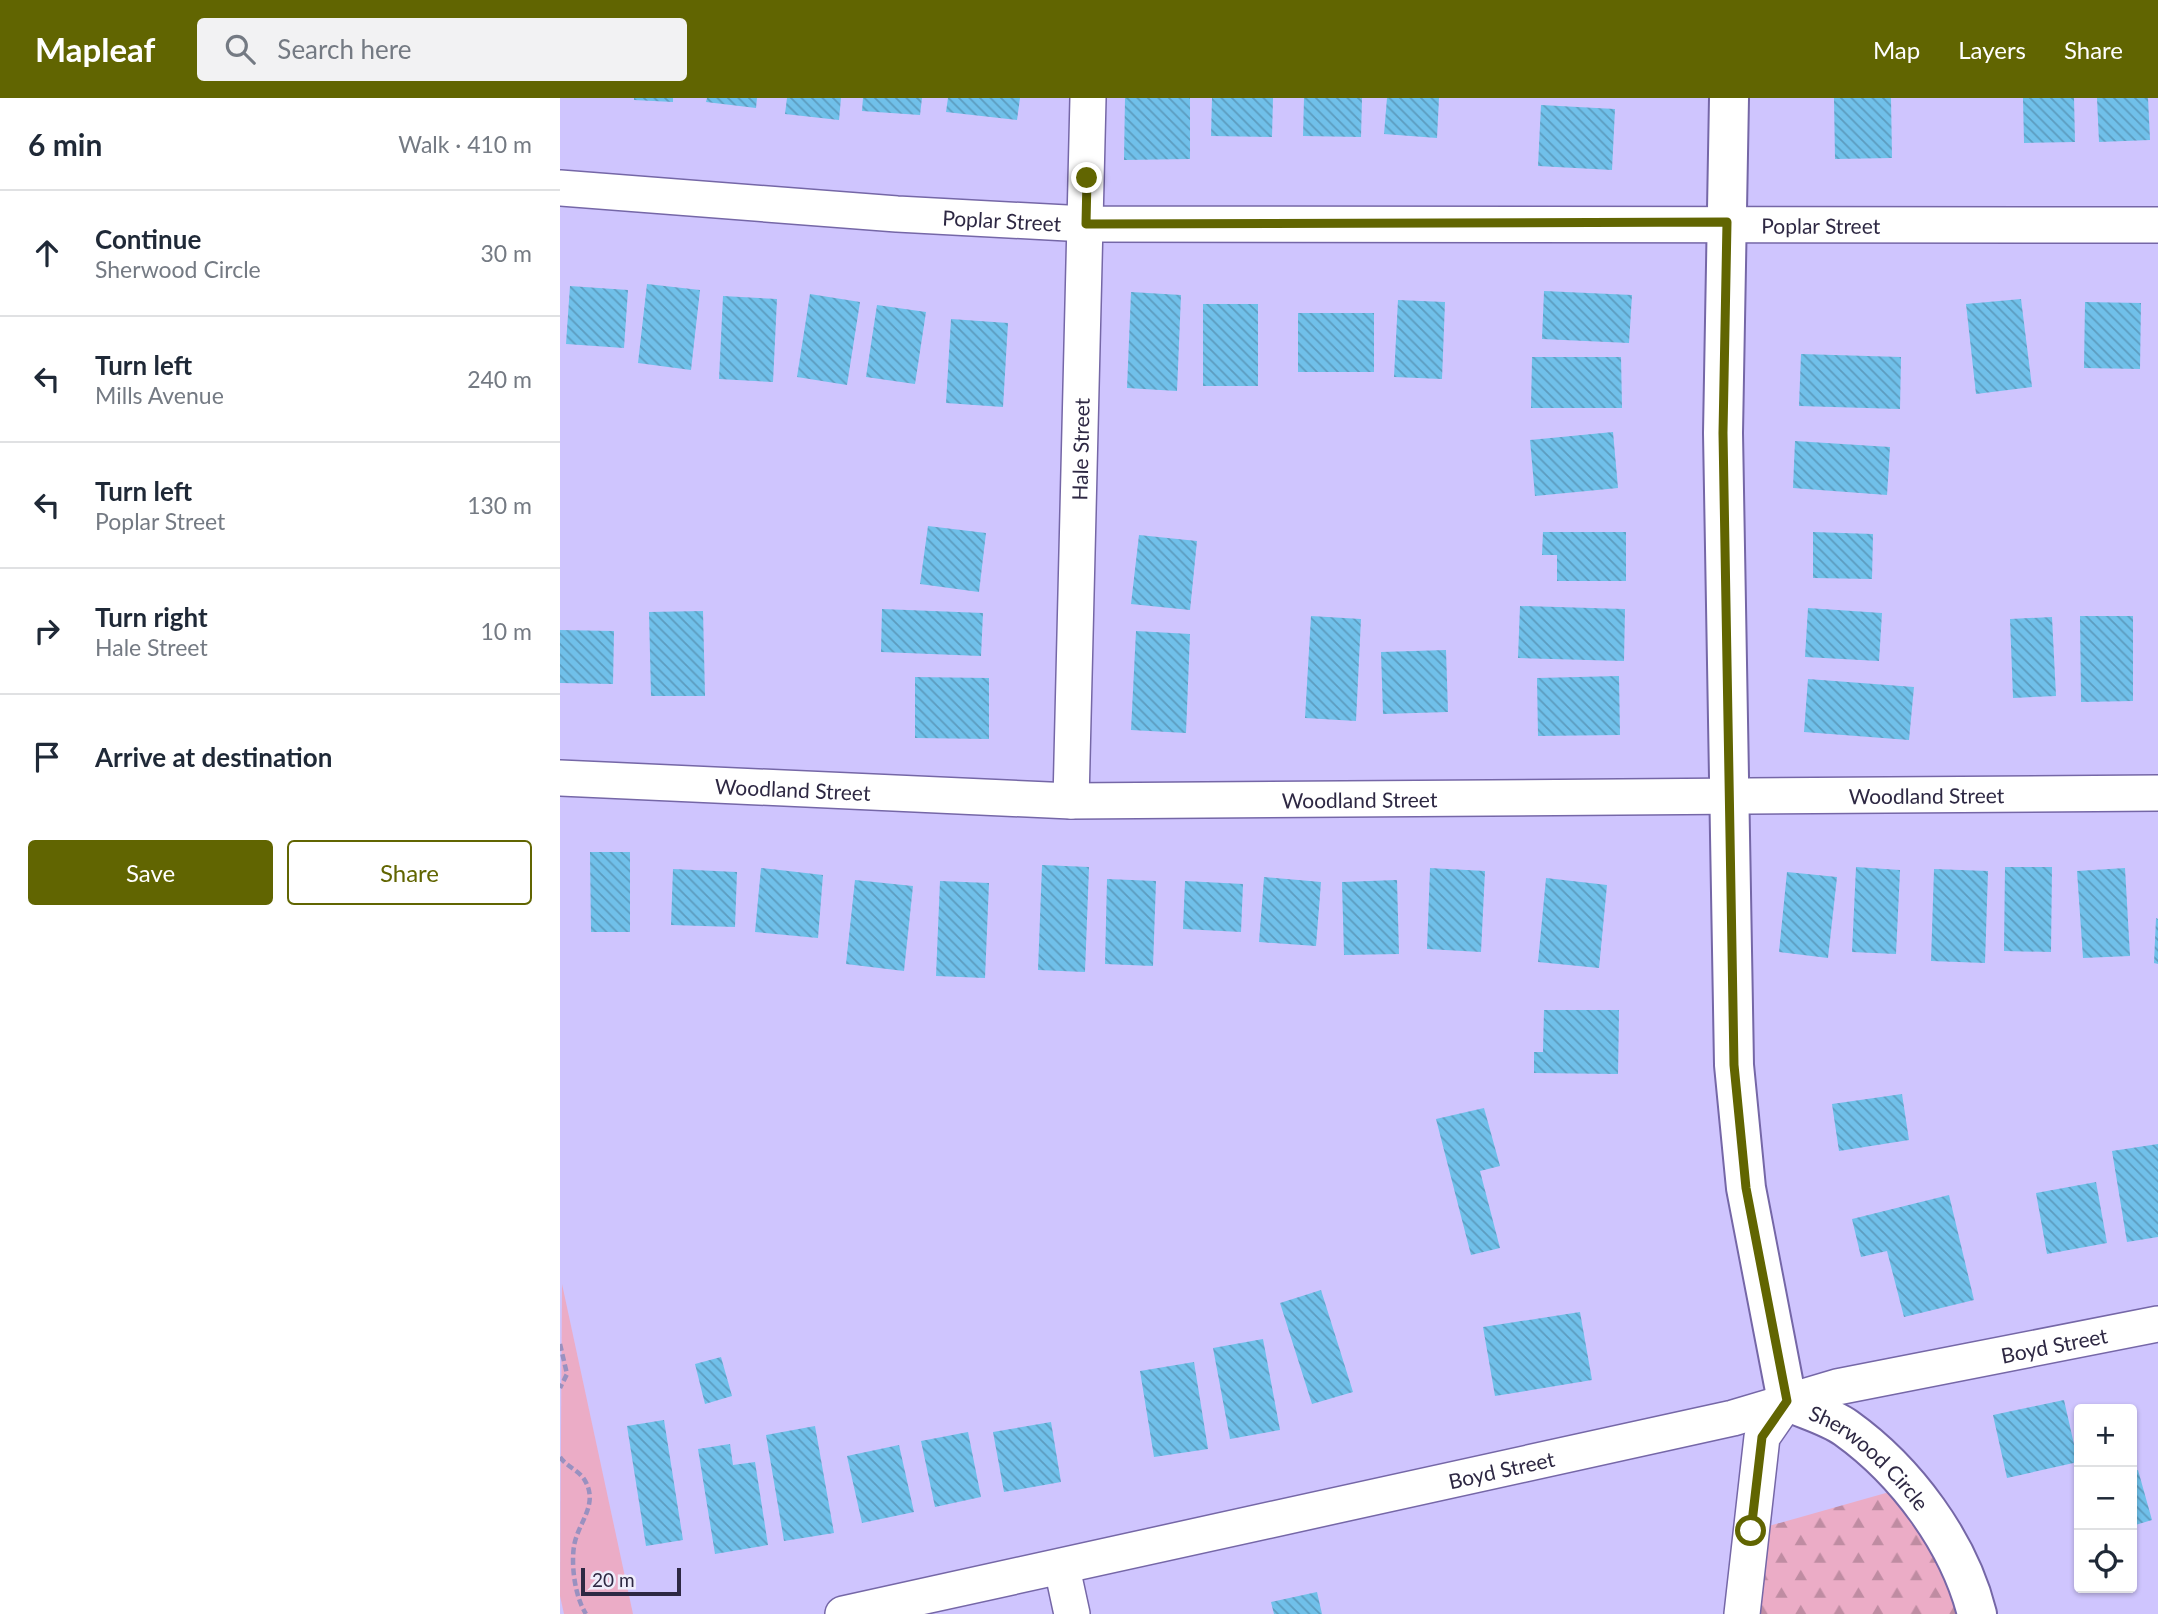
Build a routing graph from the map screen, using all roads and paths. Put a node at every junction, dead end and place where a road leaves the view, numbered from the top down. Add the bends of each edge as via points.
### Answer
1 (1088, 98) edge
2 (1729, 98) edge
3 (560, 188) edge
4 (1727, 222) junction
5 (1086, 224) junction
6 (2158, 225) edge
7 (560, 778) edge
8 (2158, 793) edge
9 (1729, 796) junction
10 (1071, 801) junction
11 (2158, 1324) edge
12 (560, 1344) edge
13 (560, 1388) edge
14 (1787, 1401) junction
15 (560, 1457) edge
16 (1062, 1568) junction
17 (586, 1614) edge
18 (844, 1614) edge
19 (1072, 1614) edge
20 (1742, 1614) edge
21 (1977, 1614) edge

1 - 5 street, Hale Street
2 - 4 street
3 - 5 street, Poplar Street
4 - 5 street, Poplar Street
4 - 6 street, Poplar Street
4 - 9 street via 1723,433
5 - 10 street, Hale Street
7 - 10 street, Woodland Street
8 - 9 street, Woodland Street
9 - 10 street, Woodland Street
9 - 14 street via 1738,1127
11 - 14 street, Boyd Street via 1837,1387
12 - 13 path via 567,1374
14 - 16 street, Boyd Street via 1733,1419
14 - 20 street, Sherwood Circle via 1762,1437
14 - 21 street, Sherwood Circle via 1844,1427 1908,1487 1956,1559
15 - 17 path via 583,1479 590,1500 574,1544 576,1584
16 - 18 street, Boyd Street
16 - 19 street

